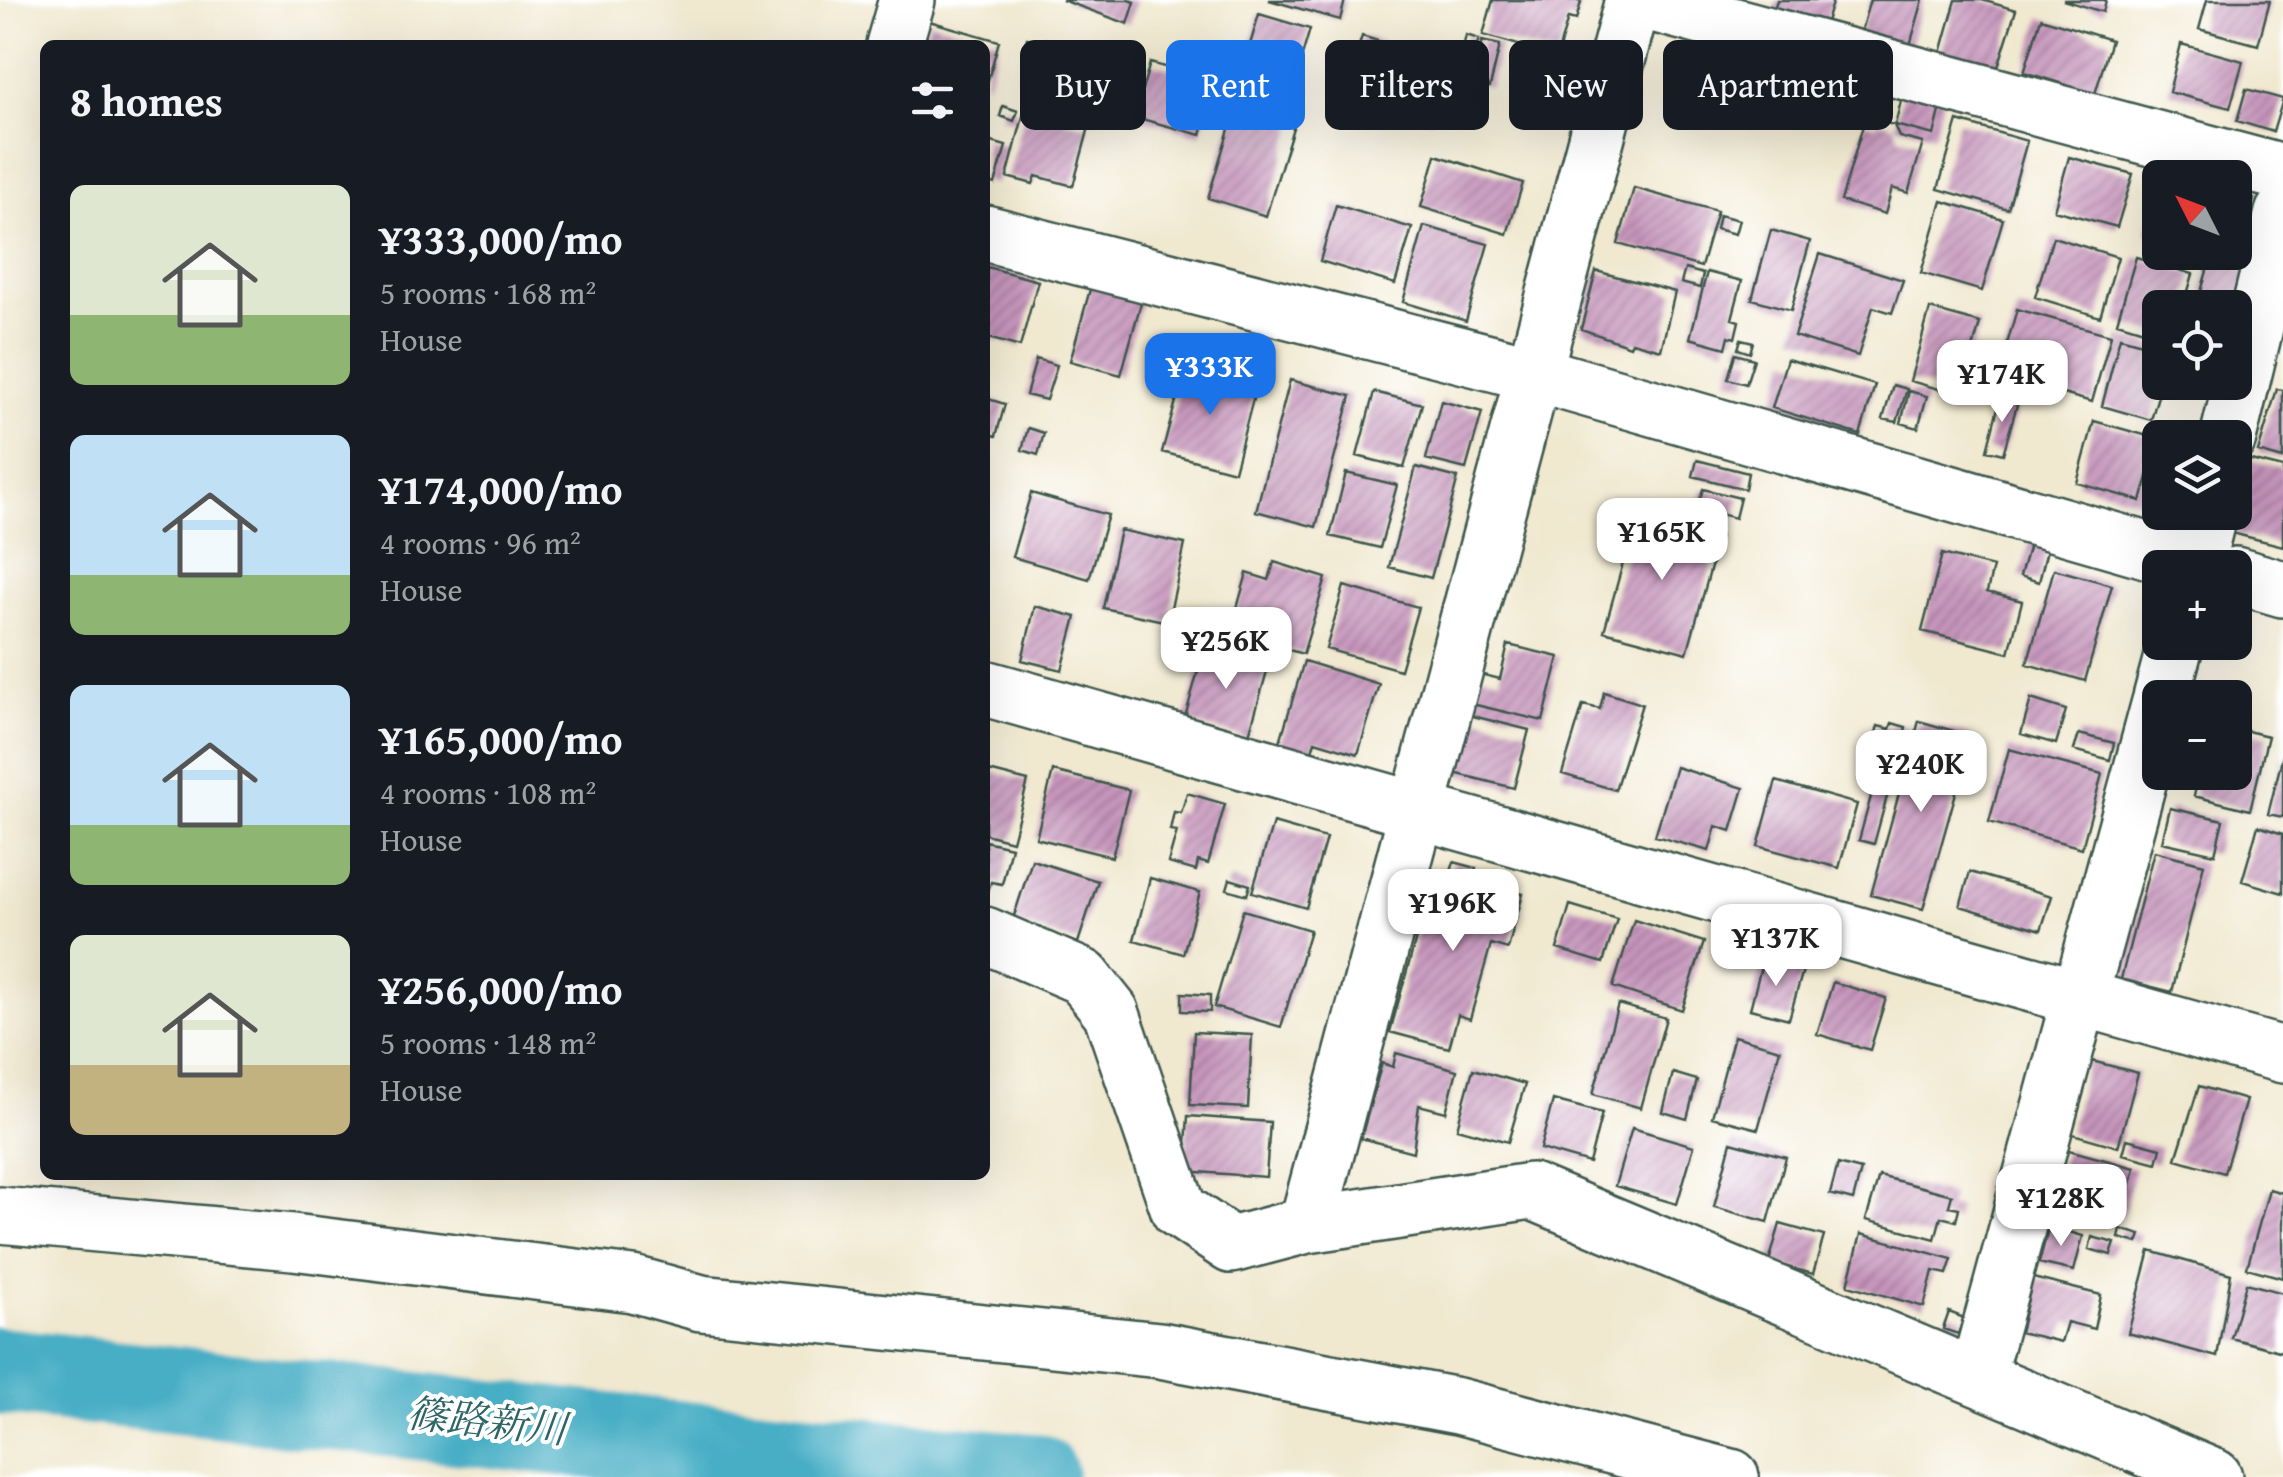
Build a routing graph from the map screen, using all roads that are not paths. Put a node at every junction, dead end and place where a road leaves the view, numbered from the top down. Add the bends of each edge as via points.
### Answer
1 (907, 0) edge
2 (1635, 0) edge
3 (895, 40) edge
4 (2283, 172) edge
5 (2283, 213) edge
6 (990, 235) edge
7 (1532, 373) junction
8 (2232, 420) edge
9 (2183, 550) edge
10 (2252, 576) edge
11 (2283, 589) edge
12 (990, 689) edge
13 (2142, 772) edge
14 (1417, 808) junction
15 (990, 937) edge
16 (2082, 998) junction
17 (2283, 1055) edge
18 (0, 1215) edge
19 (1306, 1226) junction
20 (1977, 1376) junction
21 (1731, 1477) edge
22 (2214, 1477) edge

1 - 3 street
2 - 4 street
2 - 7 street
5 - 8 street
6 - 7 street
7 - 9 street
7 - 14 street
10 - 11 street
12 - 14 street
13 - 16 street
14 - 16 street
14 - 19 street
15 - 19 street via 1083,977 1110,1012 1179,1210 1231,1245
16 - 17 street
16 - 20 street
18 - 21 street via 292,1242 614,1282 700,1303 1160,1350 1458,1406
19 - 20 street via 1531,1191
20 - 22 street

